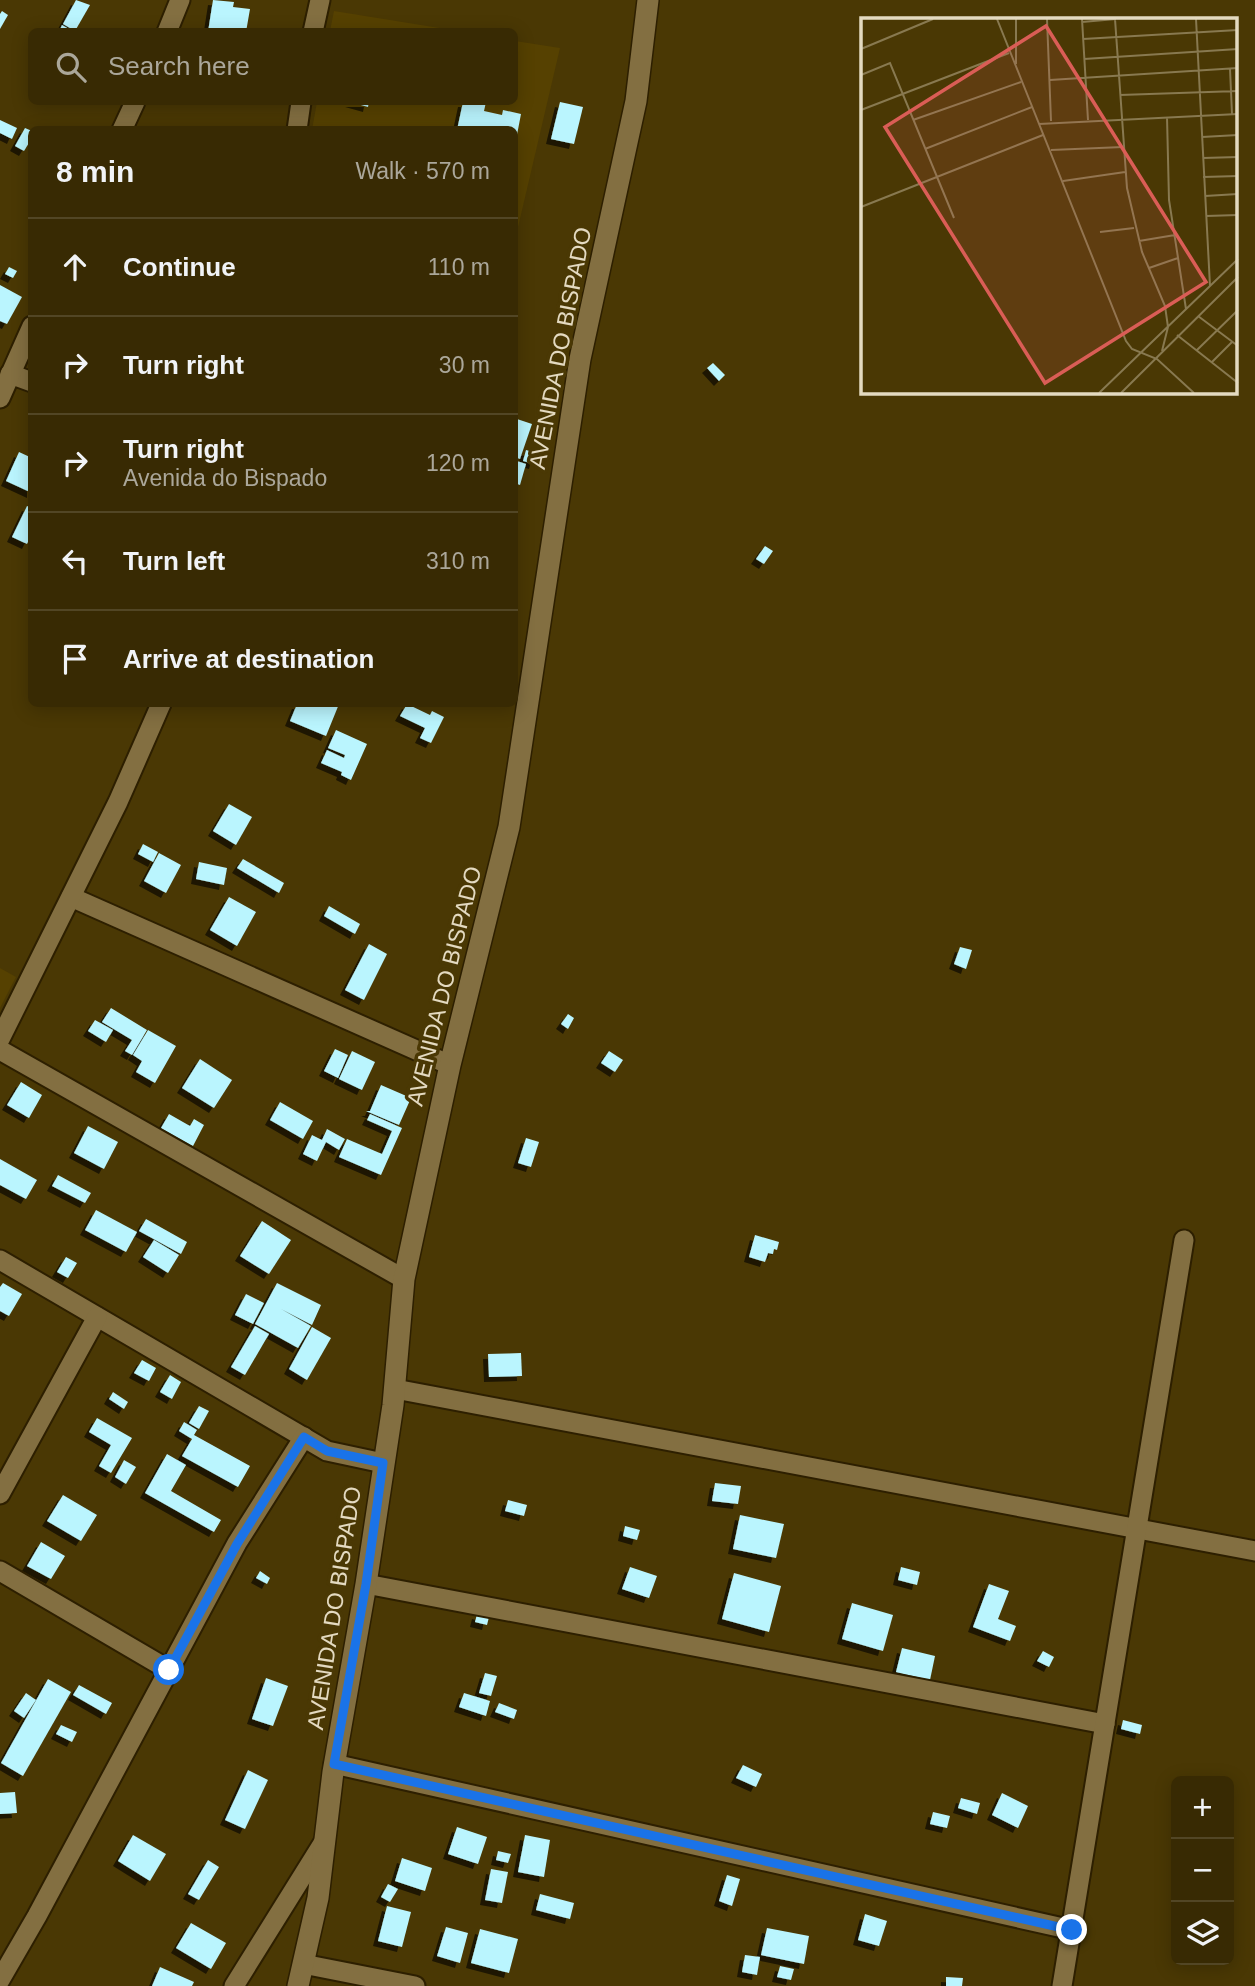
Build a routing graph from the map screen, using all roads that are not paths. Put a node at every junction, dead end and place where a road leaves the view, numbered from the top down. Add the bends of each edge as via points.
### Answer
1 (180, 0) edge
2 (320, 0) edge
3 (649, 0) edge
4 (169, 28) edge
5 (314, 28) edge
6 (134, 105) edge
7 (301, 105) edge
8 (124, 126) edge
9 (298, 126) edge
10 (28, 335) edge
11 (10, 374) junction
12 (28, 381) edge
13 (0, 398) edge
14 (159, 707) edge
15 (71, 897) junction
16 (0, 1039) edge
17 (0, 1050) edge
18 (450, 1065) junction
19 (1184, 1240) dead end
20 (0, 1259) edge
21 (404, 1279) junction
22 (97, 1317) junction
23 (395, 1388) junction
24 (304, 1437) junction
25 (383, 1463) junction
26 (0, 1494) edge
27 (1137, 1530) junction
28 (1255, 1551) edge
29 (0, 1571) edge
30 (366, 1584) junction
31 (169, 1670) junction
32 (1105, 1724) junction
33 (334, 1764) junction
34 (325, 1840) junction
35 (1072, 1930) junction
36 (303, 1964) junction
37 (0, 1980) edge
38 (234, 1986) edge
39 (298, 1986) edge
40 (415, 1986) edge
41 (1062, 1986) edge

1 - 4 street
2 - 5 street
3 - 18 main road, AVENIDA DO BISPADO via 636,101 580,359 509,827
6 - 8 street
7 - 9 street
10 - 11 street
11 - 12 street
11 - 13 street
14 - 15 street
15 - 16 street
15 - 18 street
17 - 21 street
18 - 21 main road, AVENIDA DO BISPADO
19 - 27 street
20 - 22 street
21 - 23 main road, AVENIDA DO BISPADO
22 - 24 street
22 - 26 street
23 - 25 main road, AVENIDA DO BISPADO
23 - 27 street
24 - 25 street via 327,1451
24 - 31 street via 237,1544
25 - 30 main road, AVENIDA DO BISPADO
27 - 28 street
27 - 32 street
29 - 31 street
30 - 32 street
30 - 33 main road, AVENIDA DO BISPADO
31 - 37 street
32 - 35 street
33 - 34 main road, AVENIDA DO BISPADO
33 - 35 street
34 - 36 main road, AVENIDA DO BISPADO
34 - 38 street
35 - 41 street
36 - 39 main road, AVENIDA DO BISPADO
36 - 40 street

